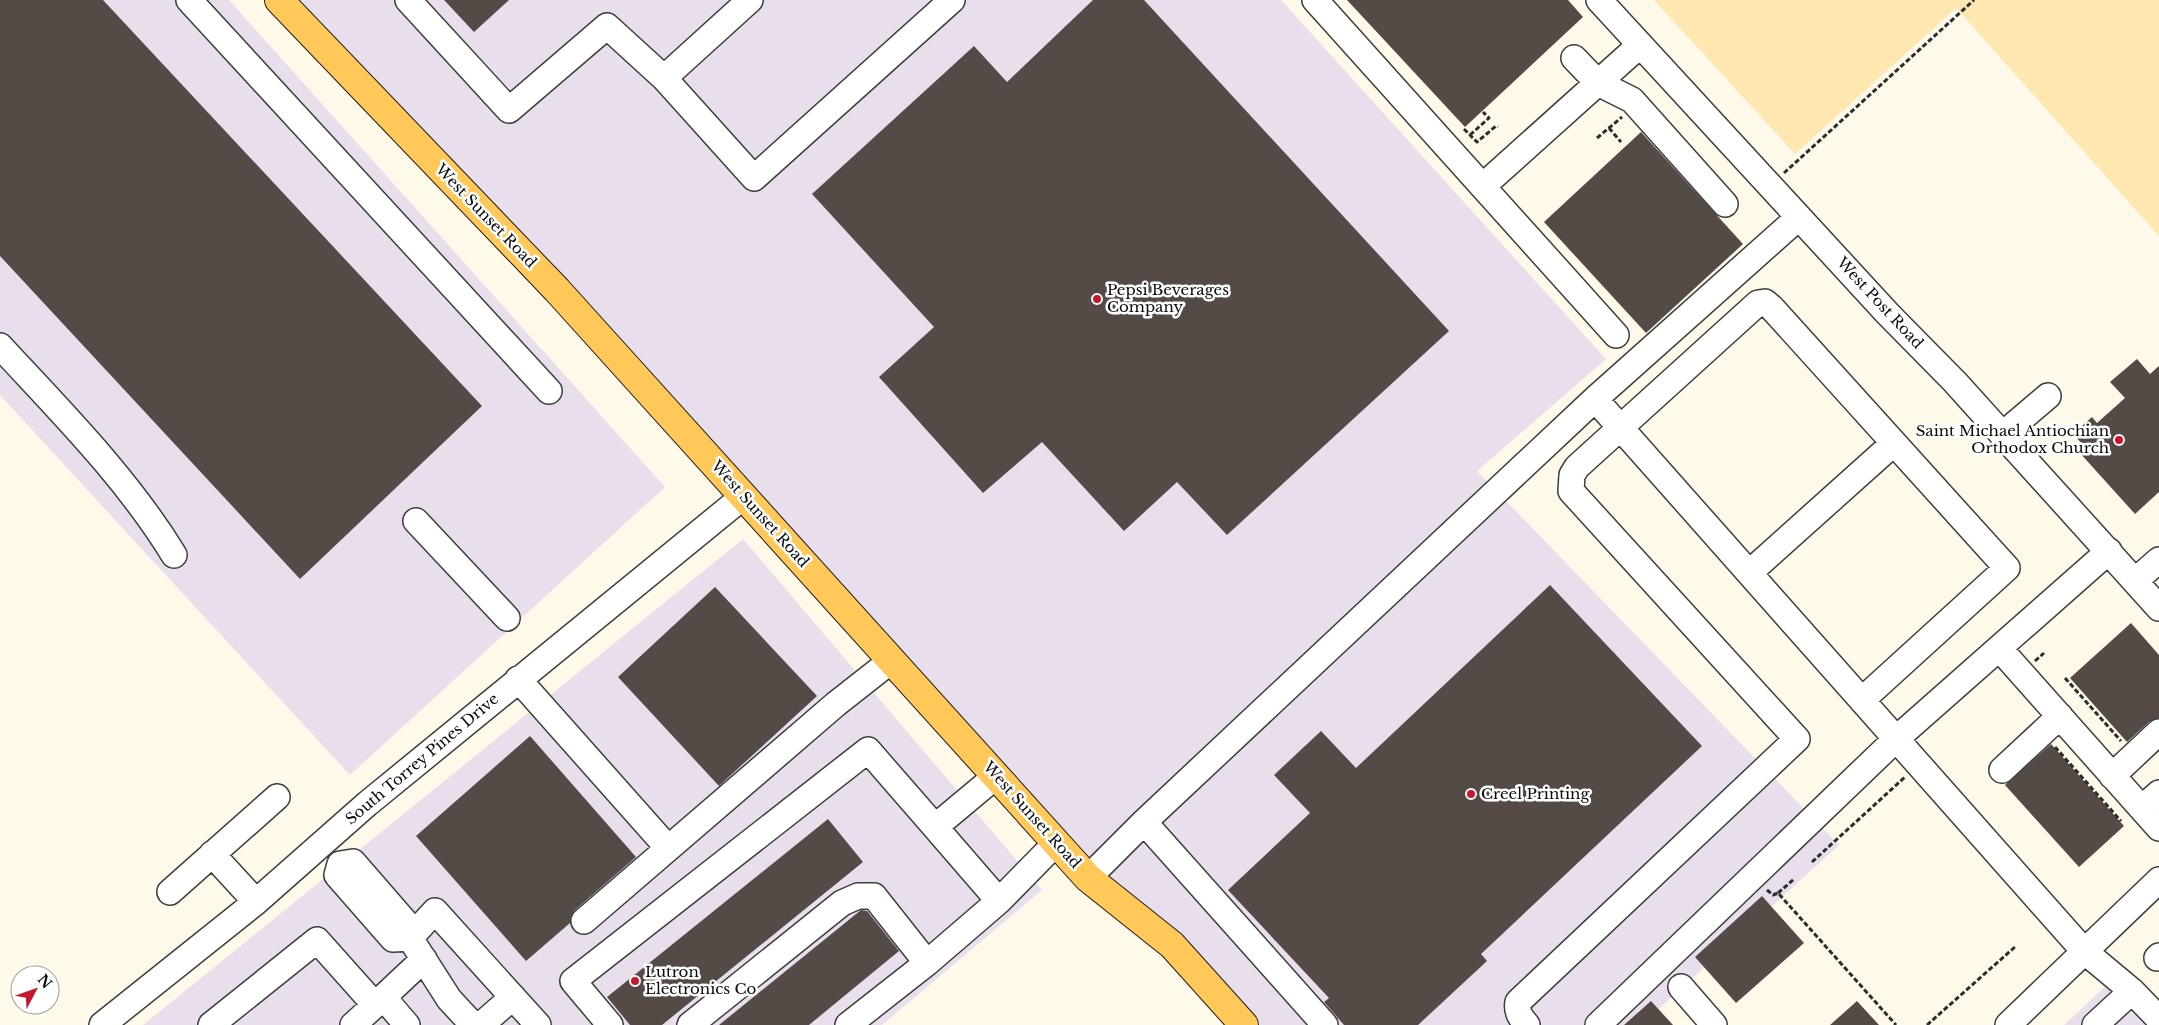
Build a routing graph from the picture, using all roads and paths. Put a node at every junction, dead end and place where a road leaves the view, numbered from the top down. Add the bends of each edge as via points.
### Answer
1 (189, 0) edge
2 (279, 0) edge
3 (408, 0) edge
4 (750, 0) edge
5 (952, 0) edge
6 (1315, 0) edge
7 (1599, 0) edge
8 (1974, 0) edge
9 (1640, 45) junction
10 (1574, 58) dead end
11 (664, 78) junction
12 (1598, 82) junction
13 (1483, 112) dead end
14 (1626, 113) dead end
15 (1498, 127) dead end
16 (1609, 128) junction
17 (1464, 129) dead end
18 (1470, 135) junction
19 (1598, 138) dead end
20 (1621, 142) dead end
21 (1771, 185) junction
22 (1483, 186) junction
23 (1725, 204) dead end
24 (1799, 217) junction
25 (1616, 335) dead end
26 (0, 346) edge
27 (549, 391) dead end
28 (2048, 396) dead end
29 (1595, 399) junction
30 (1619, 428) junction
31 (2002, 435) junction
32 (1894, 443) junction
33 (744, 496) junction
34 (416, 521) dead end
35 (2108, 551) junction
36 (174, 555) dead end
37 (2159, 560) edge
38 (1749, 573) junction
39 (2135, 581) junction
40 (2159, 608) edge
41 (507, 618) dead end
42 (1999, 648) junction
43 (892, 660) junction
44 (2065, 678) dead end
45 (518, 679) junction
46 (1862, 700) junction
47 (2060, 716) junction
48 (2159, 732) edge
49 (1896, 739) junction
50 (2050, 741) dead end
51 (2122, 741) dead end
52 (2002, 770) dead end
53 (996, 776) junction
54 (1906, 776) dead end
55 (2112, 776) junction
56 (277, 797) dead end
57 (2141, 807) edge
58 (1144, 822) junction
59 (935, 827) junction
60 (2159, 828) edge
61 (323, 843) junction
62 (1056, 843) junction
63 (668, 848) junction
64 (212, 854) junction
65 (1812, 862) dead end
66 (1088, 878) junction
67 (1794, 879) dead end
68 (2159, 880) edge
69 (1766, 889) dead end
70 (170, 892) dead end
71 (1778, 893) junction
72 (999, 901) junction
73 (256, 902) junction
74 (584, 921) dead end
75 (410, 938) junction
76 (2016, 946) dead end
77 (2084, 951) junction
78 (424, 959) junction
79 (927, 963) junction
80 (1681, 987) dead end
81 (2132, 991) junction
82 (513, 997) junction
83 (379, 1001) junction
84 (2159, 1019) edge
85 (102, 1025) edge
86 (212, 1025) edge
87 (353, 1025) edge
88 (407, 1025) edge
89 (472, 1025) edge
90 (481, 1025) edge
91 (538, 1025) edge
92 (610, 1025) edge
93 (690, 1025) edge
94 (848, 1025) edge
95 (1244, 1025) edge
96 (1325, 1025) edge
97 (1527, 1025) edge
98 (1598, 1025) edge
99 (1714, 1025) edge
100 (1896, 1025) edge
101 (1927, 1025) edge
102 (2008, 1025) edge
103 (2095, 1025) edge

1 - 27 street
2 - 33 main road, West Sunset Road via 556,290
3 - 11 street via 510,110 607,26
4 - 11 street
5 - 11 street via 754,178
6 - 22 street
7 - 9 street, West Post Road
8 - 21 path
9 - 12 street
9 - 21 street, West Post Road
10 - 12 street
12 - 22 street
12 - 23 street via 1632,100
13 - 18 path via 1489,118
14 - 16 path
15 - 18 path via 1477,142
16 - 19 path
16 - 20 path
17 - 18 path
21 - 24 street, West Post Road
22 - 25 street
24 - 29 street
24 - 31 street, West Post Road
26 - 36 street via 70,422 154,522
28 - 31 street
29 - 30 street
29 - 58 street
30 - 32 street via 1758,303 1765,302
30 - 38 street
30 - 97 street via 1577,466 1572,475 1571,491 1797,739 1518,1002 1520,1016
31 - 35 street, West Post Road
32 - 38 street
32 - 46 street via 2007,568
33 - 43 main road, West Sunset Road
33 - 45 street, South Torrey Pines Drive
34 - 41 street
35 - 39 street, West Post Road
35 - 42 street
37 - 39 street
38 - 46 street
39 - 40 street, West Post Road
42 - 47 street
42 - 49 street
43 - 53 main road, West Sunset Road
43 - 63 street
44 - 51 path
45 - 61 street, South Torrey Pines Drive
45 - 63 street
46 - 49 street
47 - 52 street
47 - 55 street
48 - 55 street
49 - 77 street
49 - 98 street
50 - 57 path
53 - 59 street
53 - 62 main road, West Sunset Road
54 - 65 path
55 - 57 street
56 - 64 street
57 - 60 street
58 - 66 street
58 - 96 street
59 - 72 street
59 - 92 street via 868,750 574,981
61 - 73 street, South Torrey Pines Drive
61 - 75 street via 340,864 337,875 393,939
62 - 66 main road, West Sunset Road
62 - 72 street
63 - 74 street
64 - 70 street
64 - 73 street
66 - 95 main road, West Sunset Road via 1172,945
67 - 71 path
68 - 77 street
69 - 71 path via 1773,896
71 - 100 path
72 - 79 street
73 - 85 street, South Torrey Pines Drive
75 - 78 street
75 - 82 street via 435,911
76 - 101 path
77 - 81 street
77 - 102 street
78 - 83 street
78 - 89 street via 449,998
79 - 93 street via 874,896 858,896 842,903
79 - 94 street
80 - 99 street
81 - 84 street
81 - 103 street
82 - 90 street
82 - 91 street
83 - 86 street via 317,940
83 - 87 street
83 - 88 street

